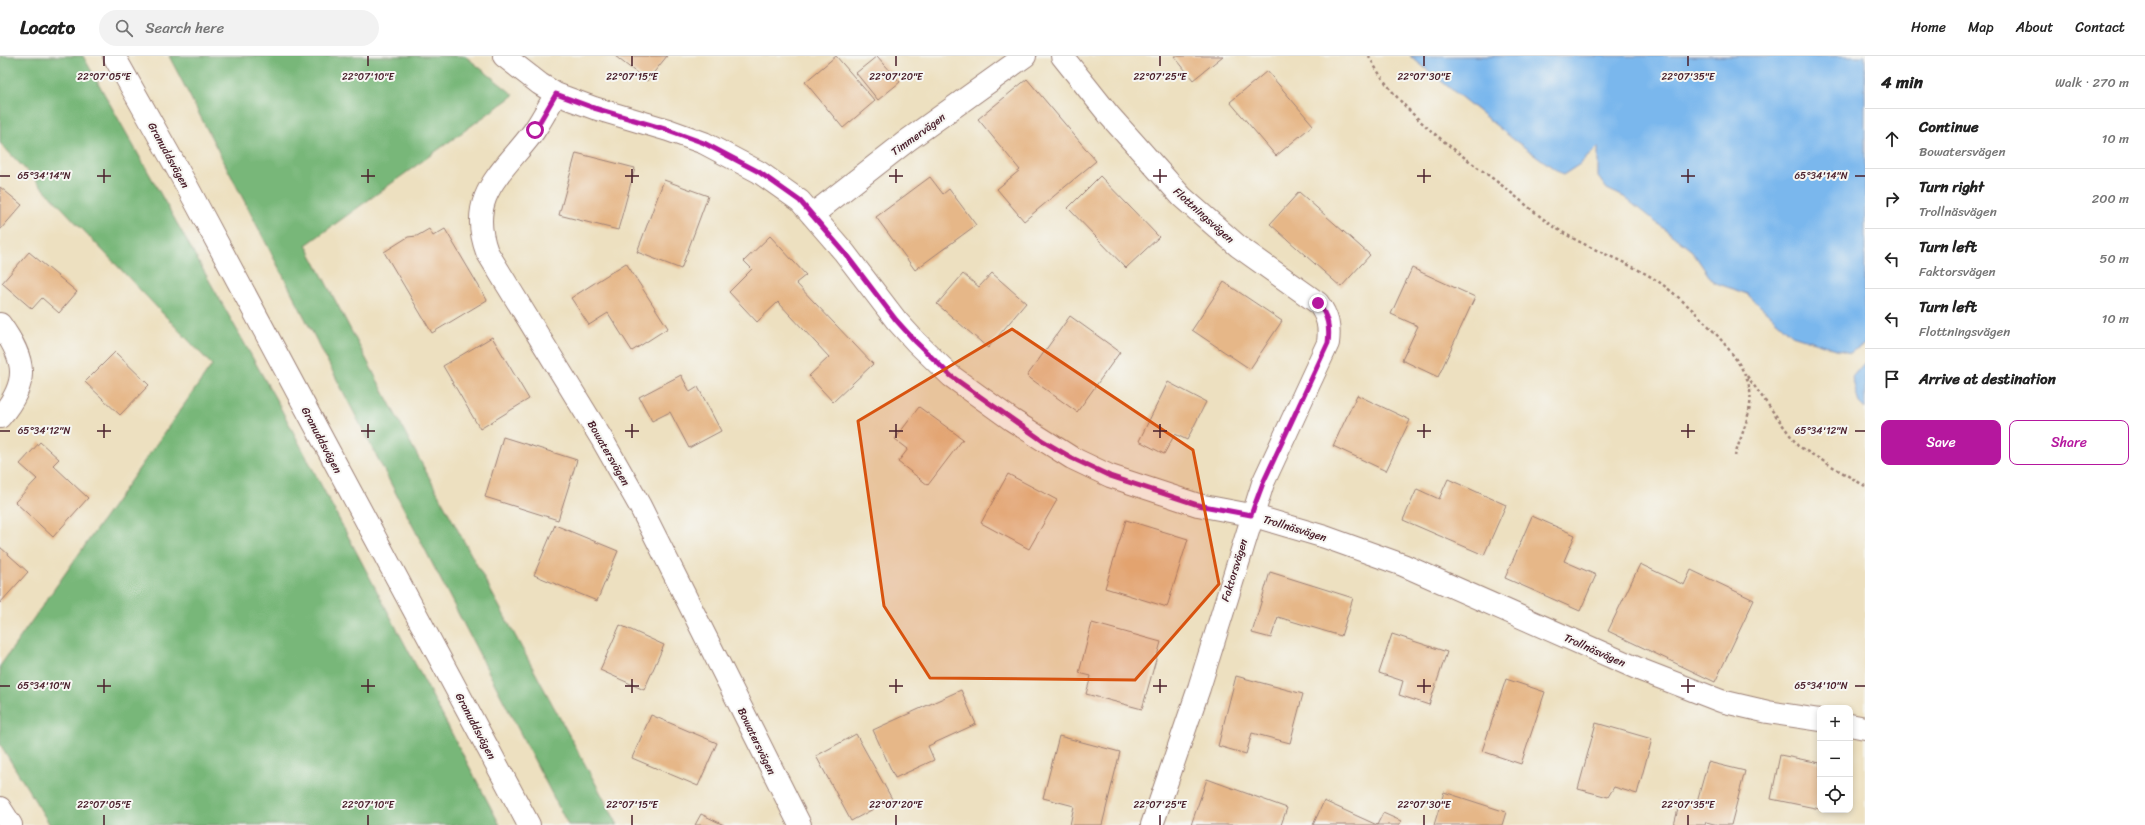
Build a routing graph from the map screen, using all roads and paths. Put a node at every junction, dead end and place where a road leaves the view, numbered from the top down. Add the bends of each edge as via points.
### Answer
1 (114, 56) edge
2 (504, 56) edge
3 (1025, 56) edge
4 (1062, 56) edge
5 (1369, 56) edge
6 (556, 94) junction
7 (812, 215) junction
8 (1328, 322) joint
9 (0, 324) edge
10 (1746, 374) junction
11 (0, 417) edge
12 (1735, 456) dead end
13 (1865, 486) edge
14 (1251, 515) junction
15 (1817, 720) edge
16 (1853, 726) edge
17 (1865, 728) edge
18 (0, 808) edge
19 (11, 825) edge
20 (529, 825) edge
21 (800, 825) edge
22 (1152, 825) edge

1 - 20 street, Granuddsvägen
2 - 6 street, Trollnäsvägen
3 - 7 street, Timmervägen via 908,140
4 - 8 street, Flottningsvägen via 1109,115 1182,197 1238,246 1318,303 1326,313
5 - 10 path via 1407,109 1428,129 1558,229 1659,282 1704,322 1727,347
6 - 7 street, Trollnäsvägen via 668,130 715,149 759,172 800,201
6 - 21 street, Bowatersvägen via 535,130 492,183 481,208 481,235 487,252 640,506
7 - 14 street, Trollnäsvägen via 916,342 951,376 1018,424 1072,458 1110,476 1198,505
8 - 14 street, Faktorsvägen via 1328,343 1266,476
9 - 11 street via 18,352 22,379 11,404
10 - 12 path via 1751,398
10 - 13 path via 1798,446
14 - 15 street, Trollnäsvägen via 1325,537 1403,565 1641,670 1721,700 1768,712
14 - 22 street, Faktorsvägen via 1198,688
16 - 17 street
18 - 19 street

